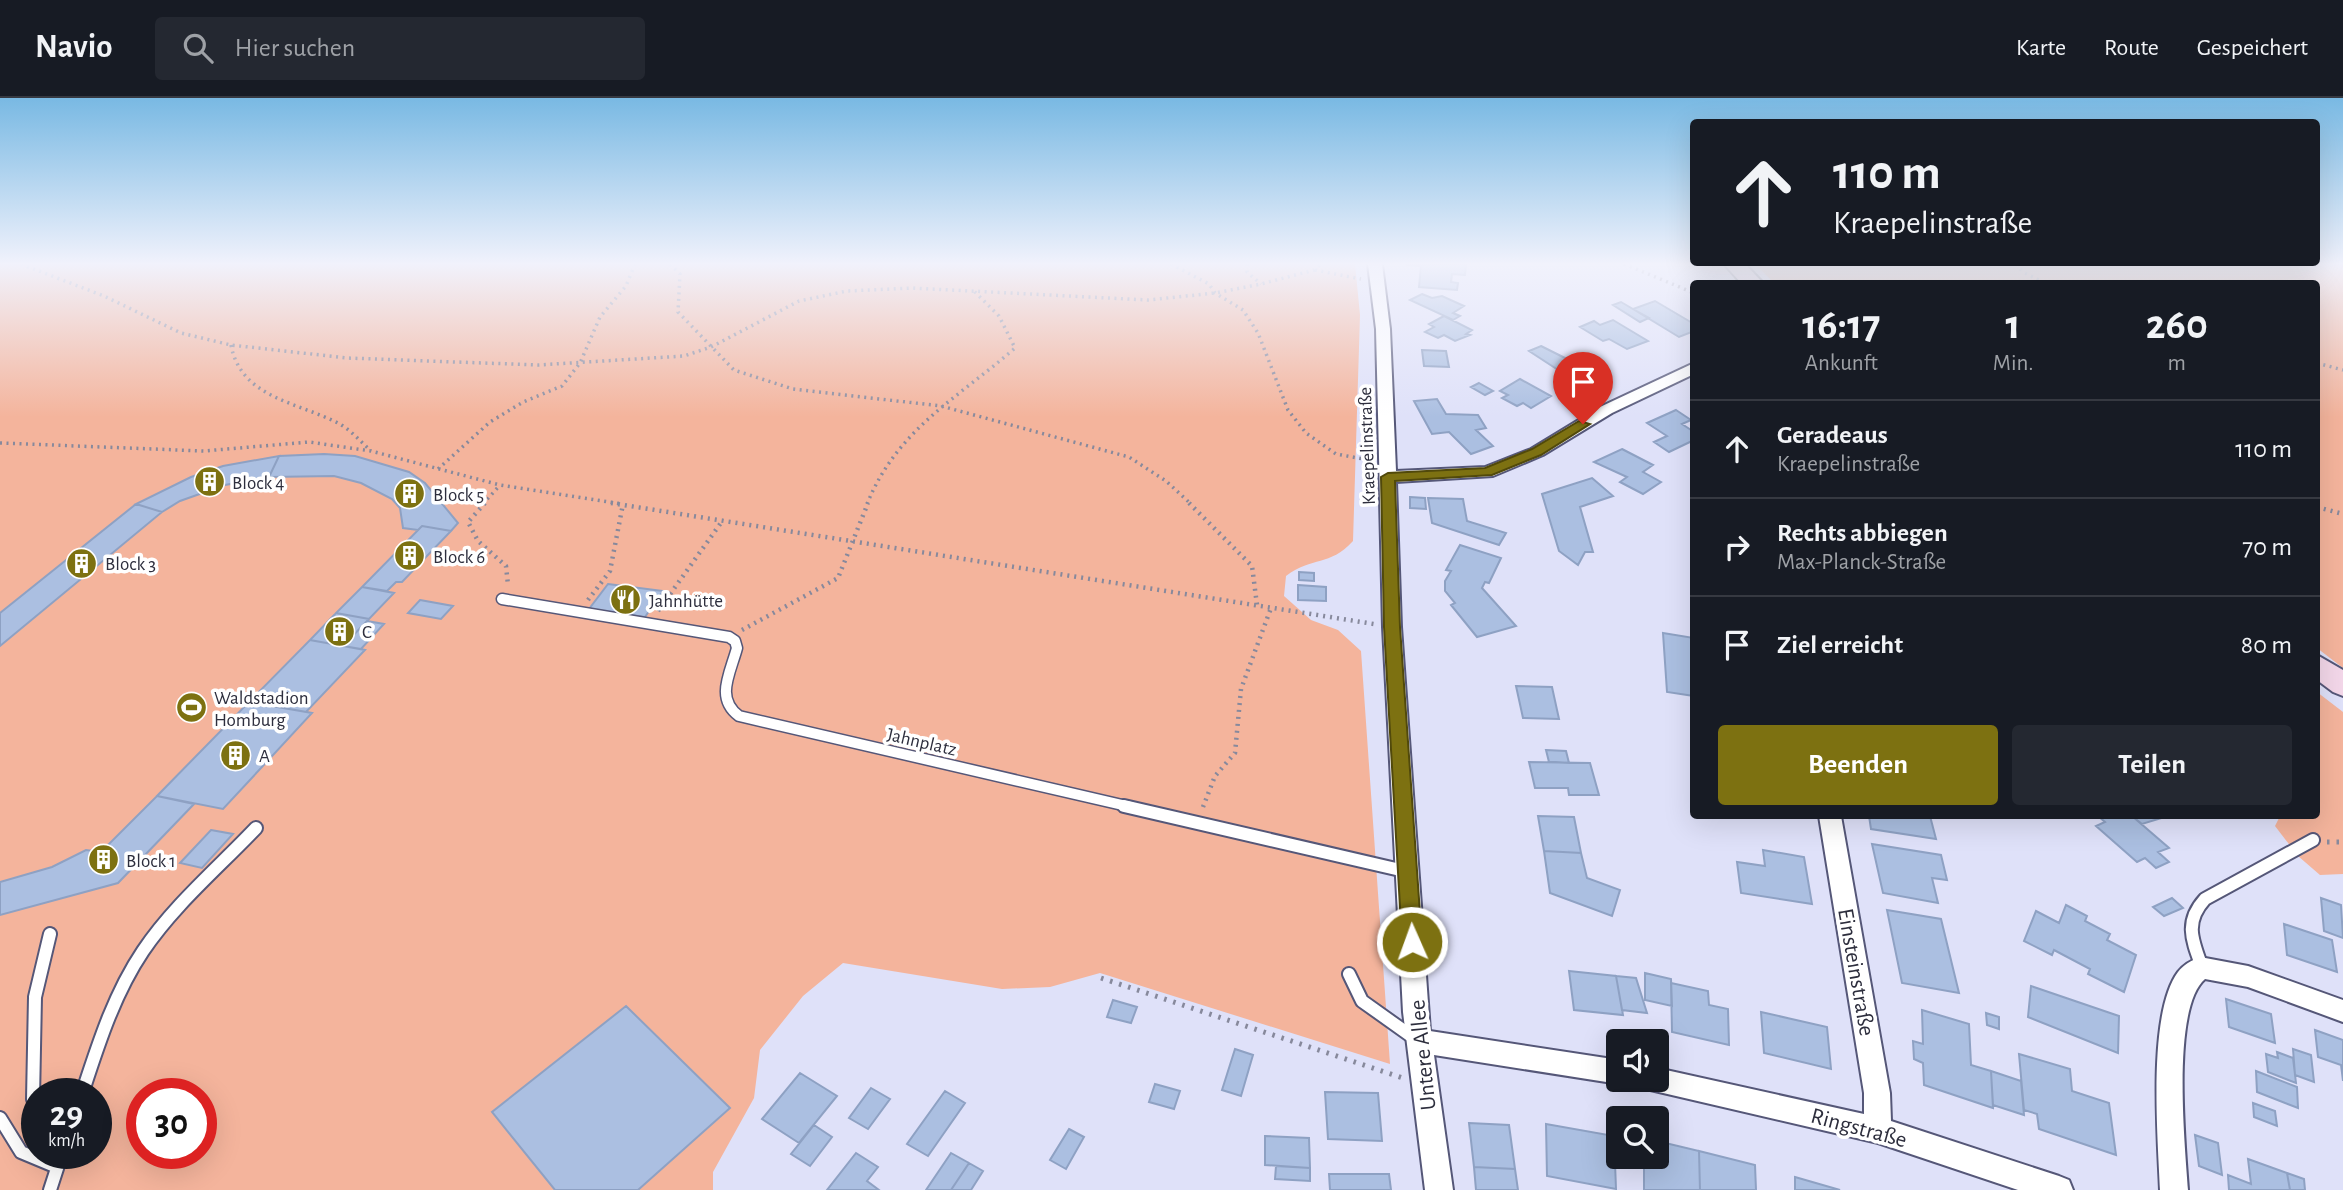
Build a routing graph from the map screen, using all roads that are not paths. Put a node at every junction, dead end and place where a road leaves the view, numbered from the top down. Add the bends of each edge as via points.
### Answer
1 (1380, 315) edge
2 (1690, 372) edge
3 (1387, 470) junction
4 (502, 599) road end
5 (1392, 627) joint
6 (2320, 667) edge
7 (2343, 685) edge
8 (1831, 819) edge
9 (256, 828) dead end
10 (2313, 840) dead end
11 (1409, 872) junction
12 (50, 934) dead end
13 (2202, 967) junction
14 (1349, 974) dead end
15 (2343, 1011) edge
16 (1419, 1041) junction
17 (1606, 1070) edge
18 (33, 1078) edge
19 (87, 1078) edge
20 (1669, 1083) edge
21 (0, 1118) edge
22 (1878, 1130) junction
23 (21, 1153) edge
24 (56, 1169) edge
25 (50, 1190) edge
26 (1439, 1190) edge
27 (2059, 1190) edge
28 (2174, 1190) edge

1 - 3 street, Kraepelinstraße
2 - 3 street via 1606,410 1536,452 1487,472
3 - 5 street, Kraepelinstraße
4 - 11 lane, Jahnplatz via 729,637 737,648 724,698 739,716
5 - 11 street, Untere Allee
6 - 7 street
8 - 22 street, Einsteinstraße via 1877,1093
9 - 19 lane via 166,925 133,968 104,1028
10 - 13 lane via 2205,899 2192,911 2188,926
11 - 16 street, Untere Allee
12 - 18 lane via 35,997
13 - 15 street via 2232,972
13 - 28 street via 2191,972 2183,984 2172,1041 2168,1100
14 - 16 lane via 1362,1001
16 - 17 street
16 - 26 street, Untere Allee
20 - 22 street, Ringstraße
21 - 23 lane via 14,1149
22 - 27 street, Ringstraße
24 - 25 lane

